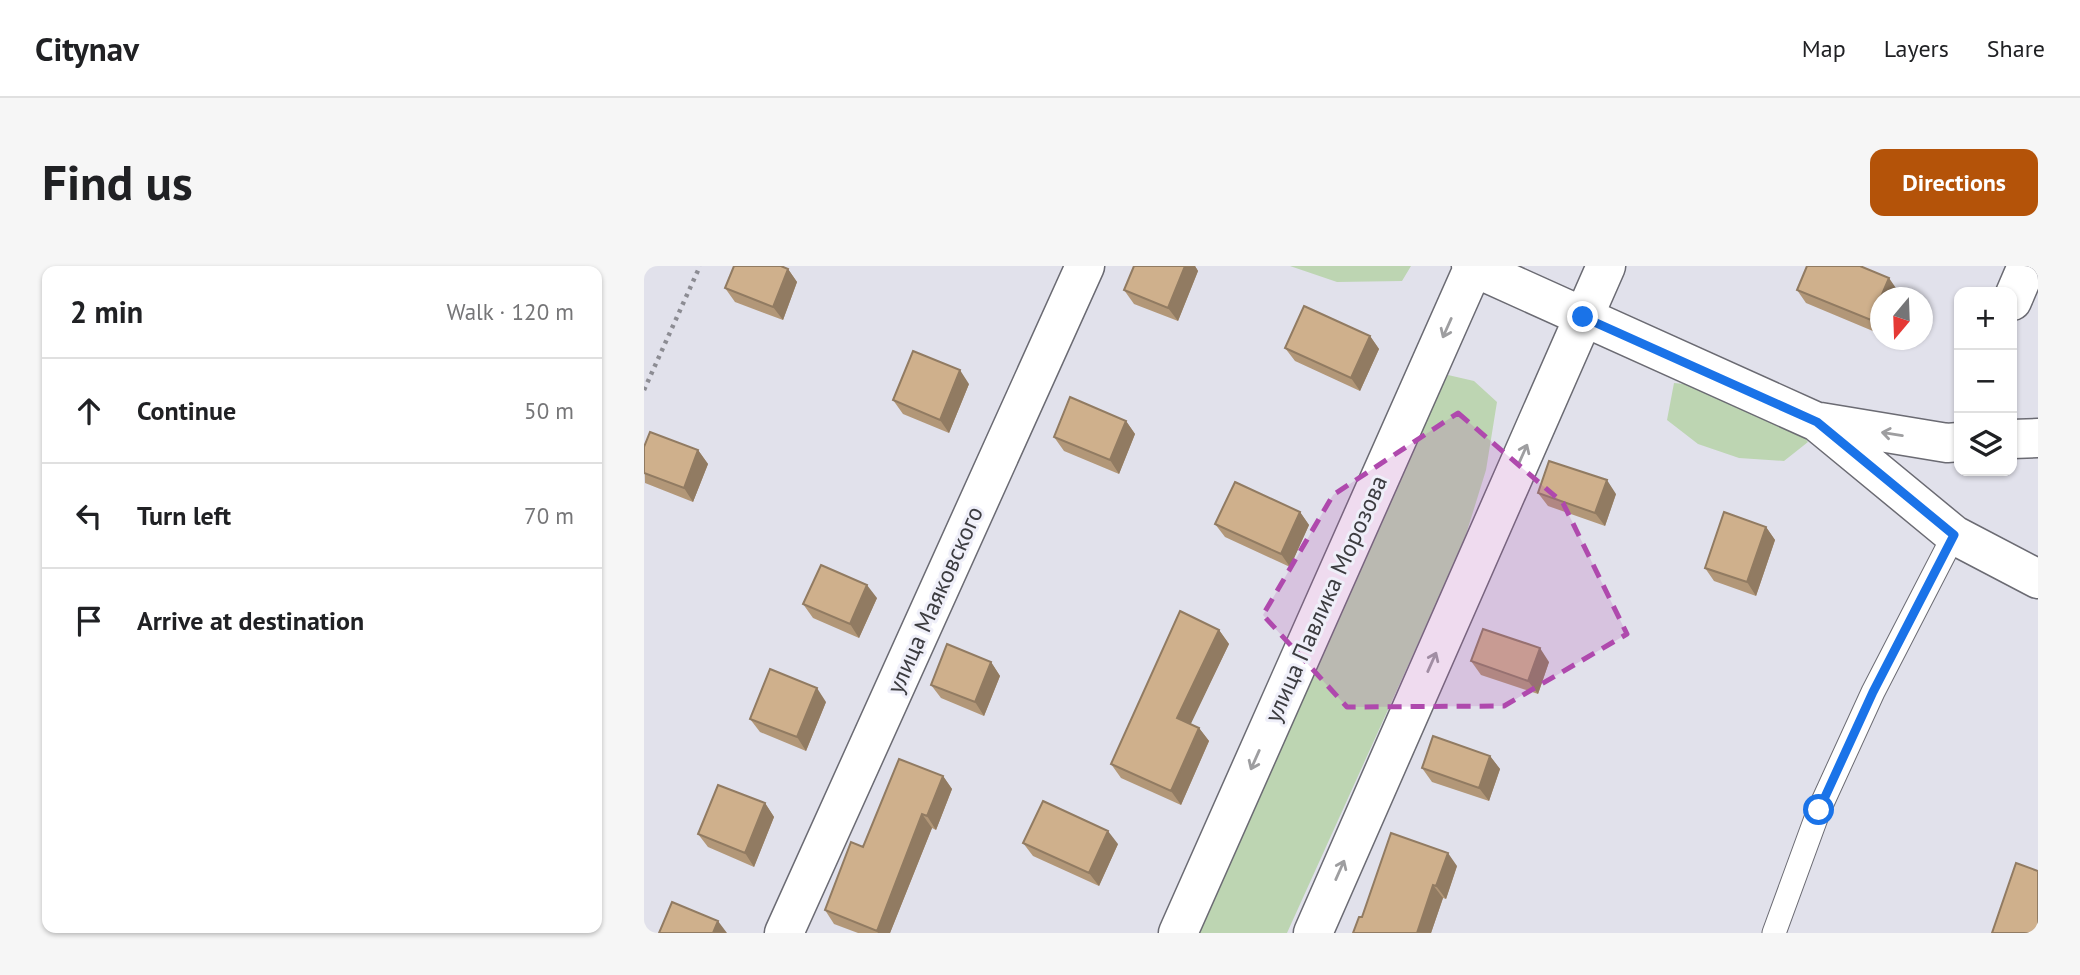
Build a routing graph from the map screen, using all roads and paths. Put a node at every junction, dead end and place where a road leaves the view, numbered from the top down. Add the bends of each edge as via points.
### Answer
1 (700, 266) edge
2 (1085, 266) edge
3 (1473, 266) edge
4 (1606, 266) edge
5 (2028, 266) edge
6 (2017, 290) edge
7 (1583, 317) junction
8 (644, 390) edge
9 (1817, 422) junction
10 (1954, 434) edge
11 (2038, 438) edge
12 (2017, 439) edge
13 (1954, 535) junction
14 (2038, 579) edge
15 (784, 933) edge
16 (1178, 933) edge
17 (1313, 933) edge
18 (1774, 933) edge

1 - 8 path
2 - 15 street, улица Маяковского
3 - 7 street
3 -> 16 street, улица Павлика Морозова
4 - 7 street
5 - 6 street
7 - 9 street
17 -> 7 street
10 -> 9 street
9 - 13 street
11 - 12 street
13 - 14 street
13 - 18 lane via 1873,692 1819,810

